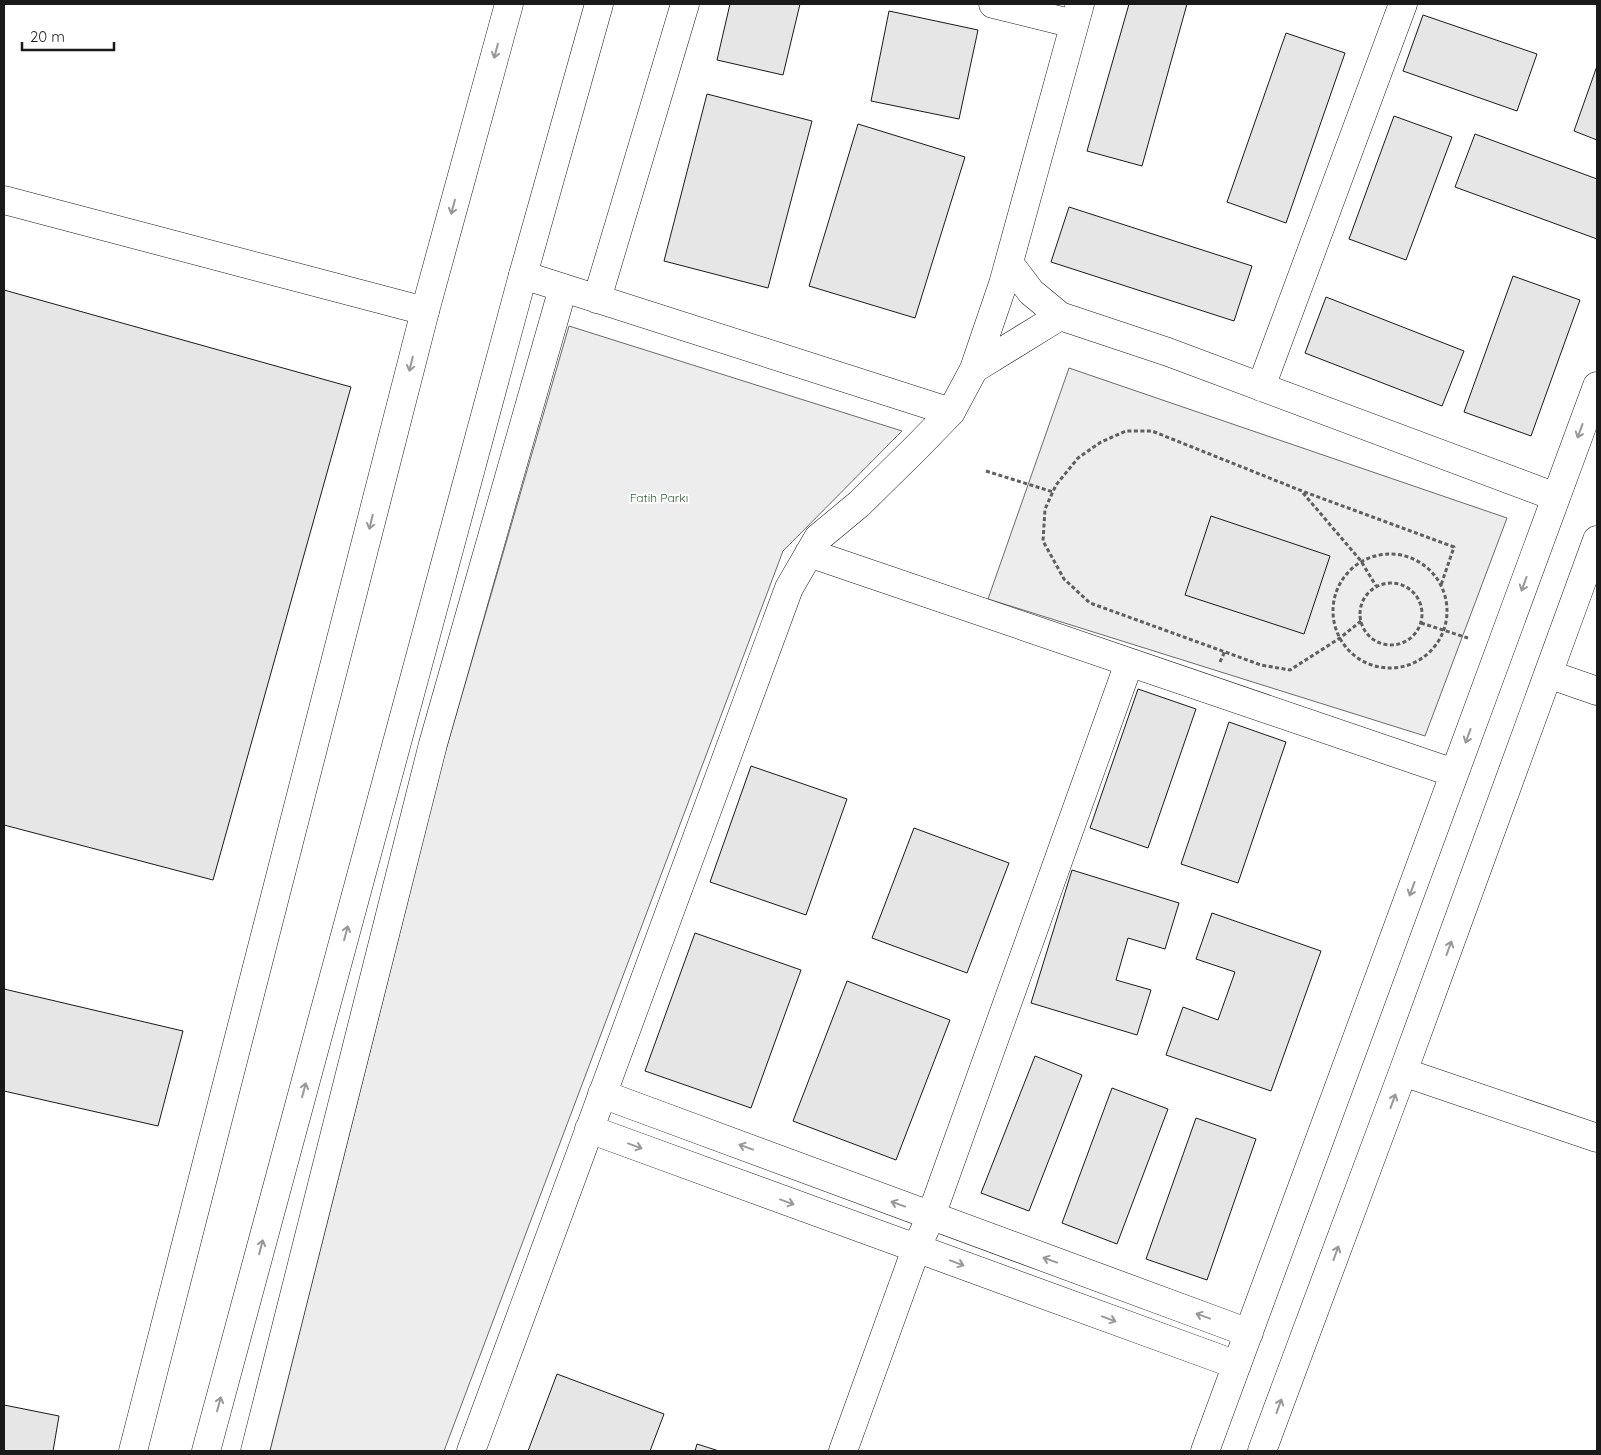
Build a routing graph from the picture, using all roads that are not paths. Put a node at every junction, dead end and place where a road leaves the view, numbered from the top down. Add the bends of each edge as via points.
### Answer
1 (509, 4) edge
2 (599, 4) edge
3 (685, 4) edge
4 (993, 4) edge
5 (1403, 4) edge
6 (1077, 14) edge
7 (4, 200) edge
8 (1009, 263) junction
9 (524, 276) junction
10 (563, 288) junction
11 (597, 299) junction
12 (425, 311) junction
13 (1060, 316) junction
14 (974, 369) junction
15 (1261, 386) junction
16 (1597, 386) edge
17 (951, 412) junction
18 (1556, 497) junction
19 (1597, 540) edge
20 (809, 554) junction
21 (1129, 663) junction
22 (1548, 674) junction
23 (1597, 691) edge
24 (1454, 774) junction
25 (1403, 1072) junction
26 (602, 1094) junction
27 (589, 1129) junction
28 (1597, 1138) edge
29 (931, 1216) junction
30 (916, 1249) junction
31 (1249, 1333) junction
32 (1237, 1365) junction
33 (133, 1451) edge
34 (206, 1451) edge
35 (255, 1451) edge
36 (471, 1451) edge
37 (843, 1451) edge
38 (1205, 1451) edge
39 (1262, 1451) edge

1 -> 12 street
2 - 9 street
3 - 11 street
4 - 6 street
5 - 15 street
6 - 8 street
7 - 12 street
8 - 13 street via 1031,292
8 - 14 street
9 - 10 street
34 -> 9 street
10 - 11 street
10 - 35 street via 433,744
11 - 17 street
12 -> 33 street
13 - 14 street
13 - 15 street
14 - 17 street
15 - 18 street
16 -> 18 street
17 - 20 street via 866,497 818,538
18 -> 24 street
19 - 22 street
20 - 21 street
20 - 26 street via 789,588
21 - 24 street
21 - 29 street
22 - 23 street
25 -> 22 street
24 -> 31 street
25 - 28 street
39 -> 25 street
26 - 27 street
29 -> 26 street
27 -> 30 street
27 - 36 street
29 - 30 street
31 -> 29 street
30 -> 32 street
30 - 37 street
31 - 32 street
32 - 38 street

